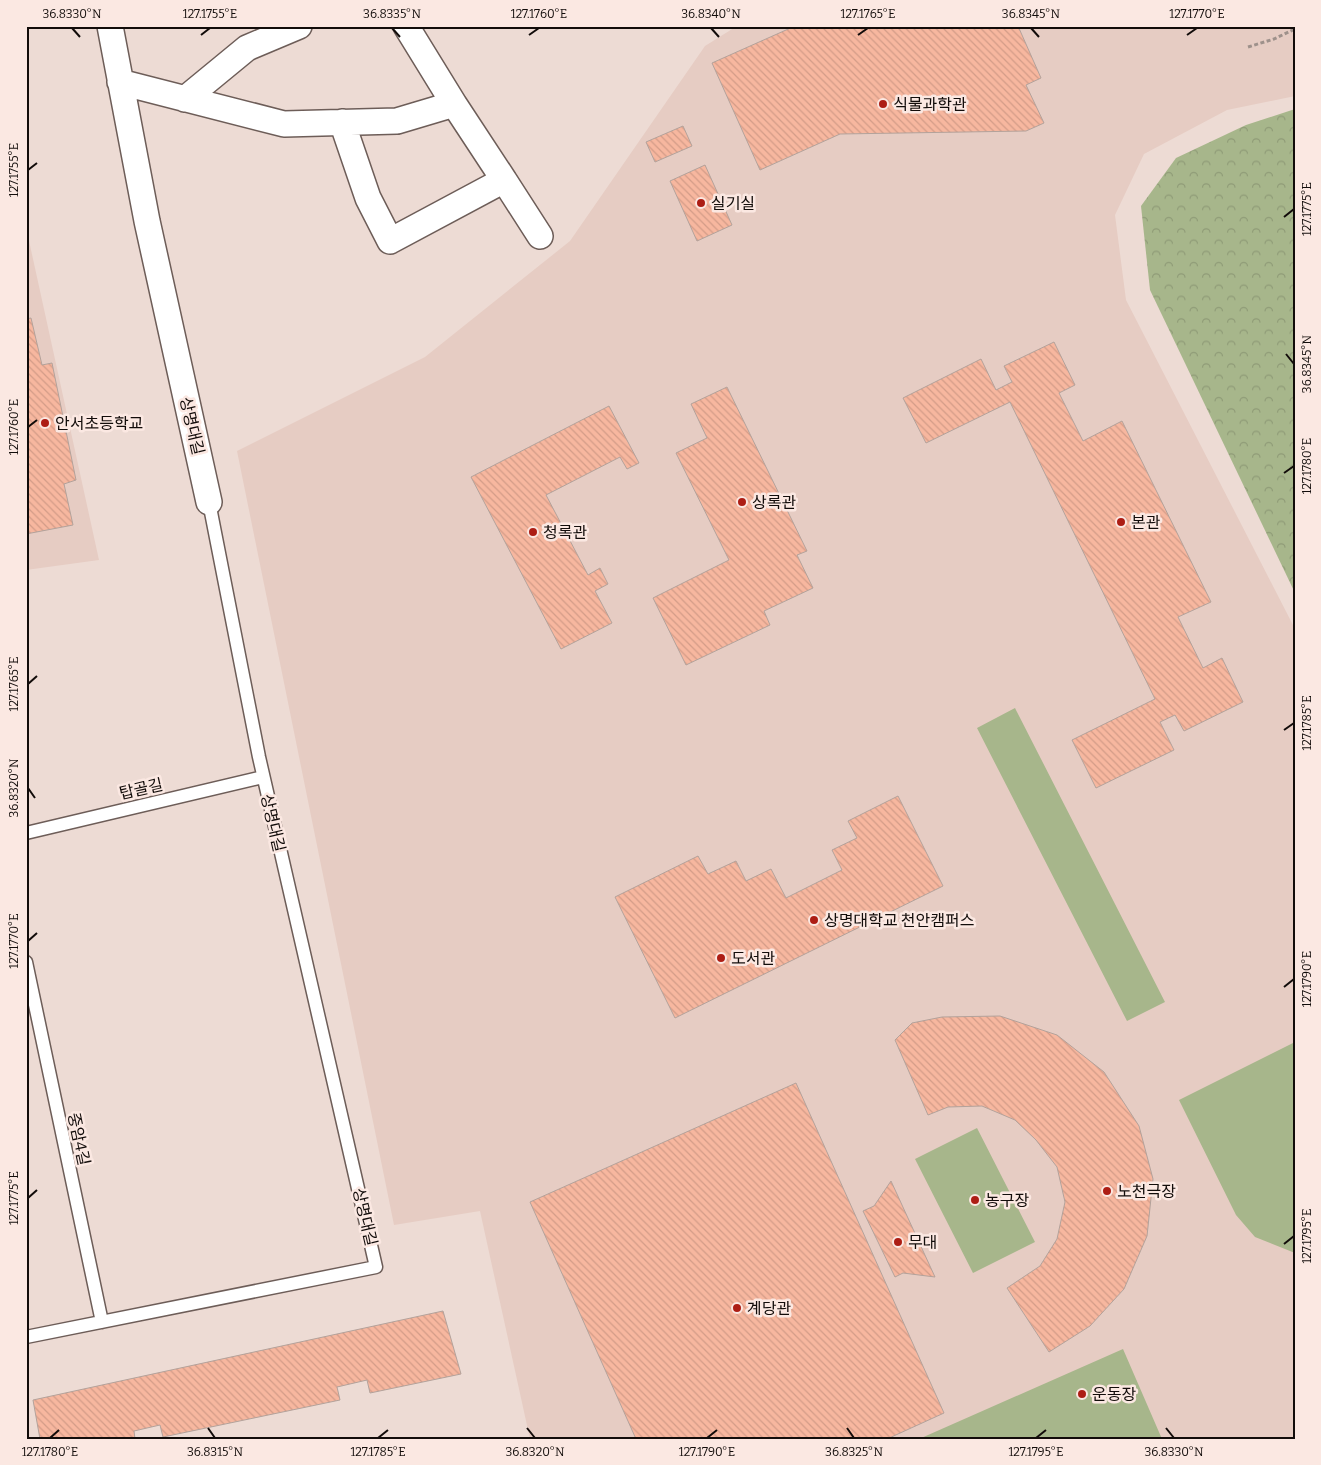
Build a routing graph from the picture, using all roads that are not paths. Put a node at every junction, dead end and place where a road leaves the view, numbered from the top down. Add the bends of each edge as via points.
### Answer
1 (110, 26) edge
2 (299, 26) edge
3 (406, 26) edge
4 (120, 82) junction
5 (185, 98) junction
6 (454, 104) junction
7 (342, 122) junction
8 (504, 180) junction
9 (540, 236) dead end
10 (210, 502) joint
11 (263, 777) junction
12 (26, 833) edge
13 (26, 962) edge
14 (29, 995) edge
15 (102, 1322) junction
16 (26, 1338) edge

1 - 4 street, 상명대길
2 - 5 street via 247,48
3 - 6 street
4 - 5 street
4 - 10 street, 상명대길 via 147,221
5 - 7 street via 284,124
6 - 7 street via 397,121
6 - 8 street
7 - 8 street via 368,198 390,240
8 - 9 street
10 - 11 lane, 상명대길
11 - 12 lane, 탑골길
11 - 15 lane, 상명대길 via 376,1267
13 - 14 lane, 중암4길
14 - 15 lane, 중암4길
15 - 16 lane, 상명대길

